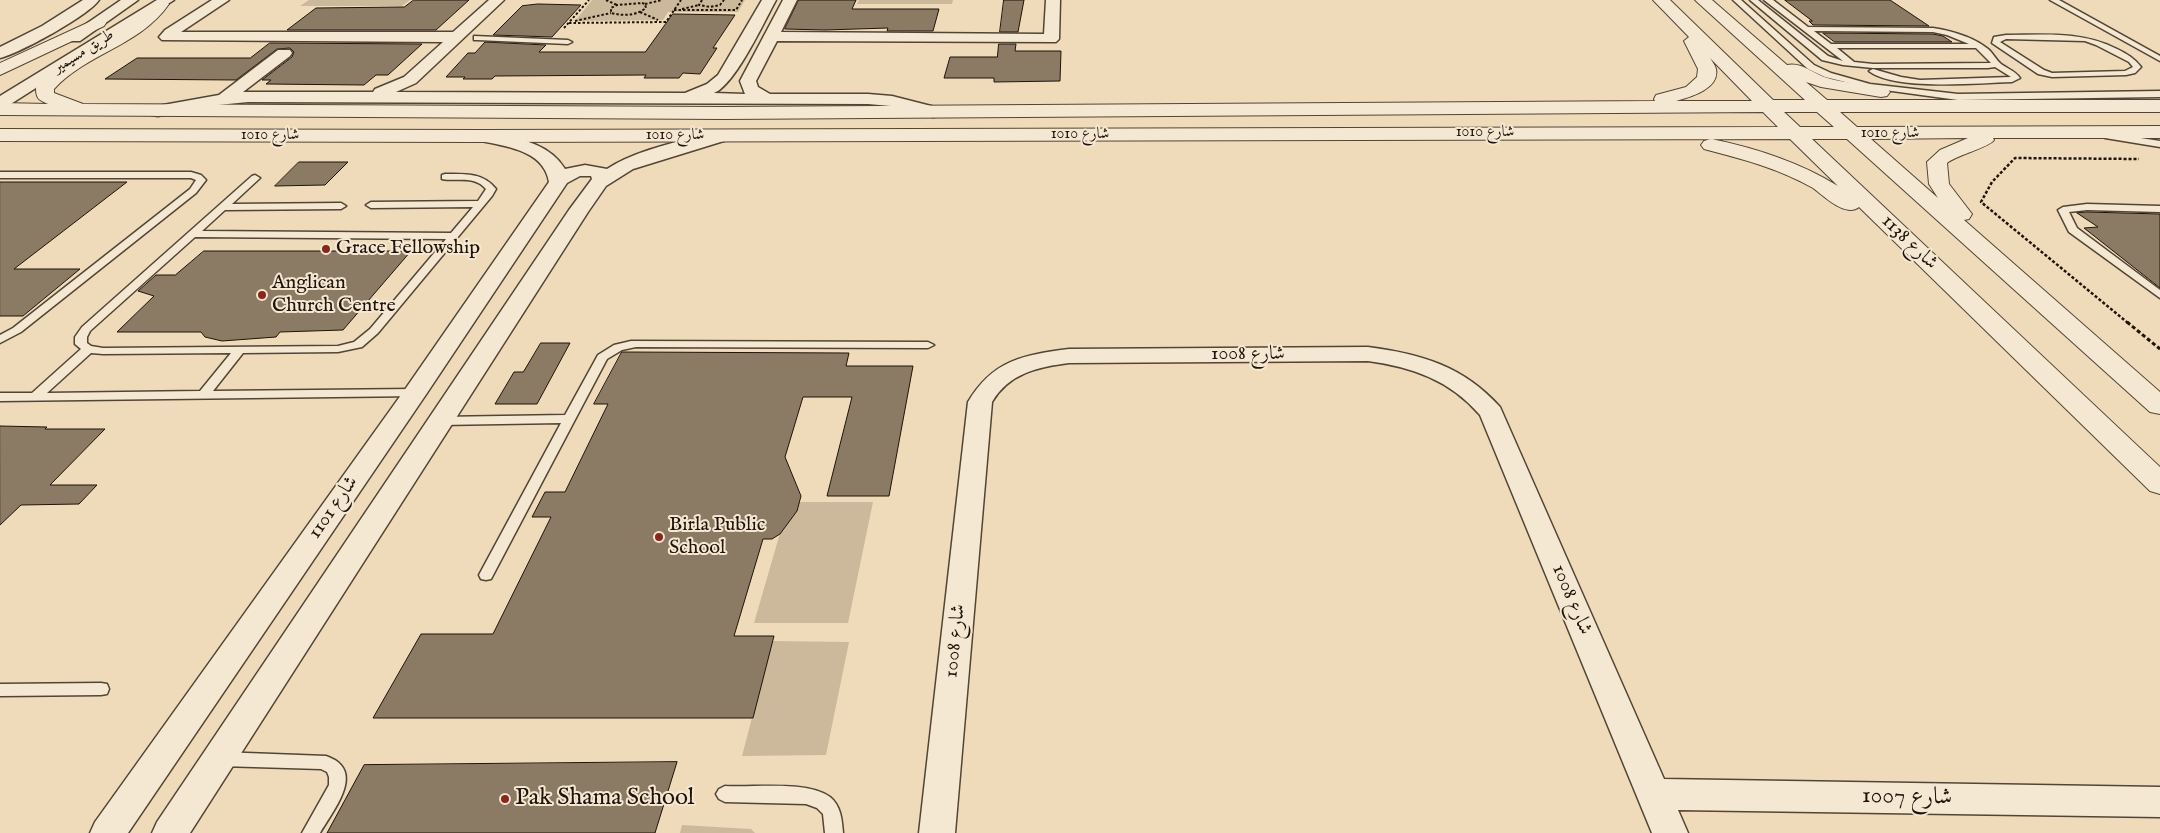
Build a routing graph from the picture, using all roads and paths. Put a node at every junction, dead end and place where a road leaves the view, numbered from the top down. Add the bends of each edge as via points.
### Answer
1 (92, 0) edge
2 (131, 0) edge
3 (222, 0) edge
4 (588, 0) edge
5 (606, 0) edge
6 (662, 0) edge
7 (681, 0) edge
8 (702, 0) edge
9 (724, 0) edge
10 (742, 0) edge
11 (769, 0) edge
12 (790, 0) edge
13 (1053, 0) edge
14 (1660, 0) edge
15 (1685, 0) edge
16 (1703, 0) edge
17 (1716, 0) edge
18 (1736, 0) edge
19 (1754, 0) edge
20 (1768, 0) edge
21 (2054, 0) edge
22 (634, 1) edge
23 (164, 2) edge
24 (503, 3) edge
25 (645, 4) junction
26 (617, 5) junction
27 (699, 5) junction
28 (720, 5) junction
29 (710, 7) junction
30 (674, 10) junction
31 (707, 10) junction
32 (736, 10) junction
33 (611, 12) junction
34 (640, 12) junction
35 (624, 14) junction
36 (569, 22) junction
37 (618, 22) junction
38 (661, 22) junction
39 (98, 23) junction
40 (1806, 29) junction
41 (771, 36) junction
42 (458, 37) junction
43 (477, 38) junction
44 (554, 40) junction
45 (568, 42) dead end
46 (1829, 46) junction
47 (1976, 46) junction
48 (0, 53) edge
49 (284, 53) dead end
50 (1767, 55) junction
51 (457, 58) dead end
52 (2160, 59) edge
53 (1996, 64) junction
54 (1853, 65) junction
55 (0, 70) edge
56 (726, 74) junction
57 (750, 76) junction
58 (414, 77) junction
59 (2065, 80) junction
60 (437, 85) junction
61 (0, 86) edge
62 (2160, 94) edge
63 (2086, 95) junction
64 (365, 97) junction
65 (683, 98) junction
66 (765, 98) junction
67 (224, 99) junction
68 (0, 103) edge
69 (1768, 106) junction
70 (1986, 106) junction
71 (2160, 106) edge
72 (1594, 108) junction
73 (0, 109) edge
74 (93, 111) junction
75 (158, 111) junction
76 (538, 112) junction
77 (933, 112) junction
78 (1818, 122) junction
79 (2160, 122) edge
80 (0, 124) edge
81 (2160, 132) edge
82 (1603, 133) junction
83 (2034, 133) junction
84 (2091, 133) junction
85 (1329, 134) junction
86 (0, 135) edge
87 (84, 136) junction
88 (482, 136) junction
89 (721, 136) junction
90 (2160, 144) edge
91 (0, 148) edge
92 (0, 175) edge
93 (445, 177) dead end
94 (255, 178) dead end
95 (558, 182) junction
96 (600, 182) junction
97 (480, 204) junction
98 (371, 205) dead end
99 (341, 206) dead end
100 (223, 207) junction
101 (2160, 209) edge
102 (192, 234) junction
103 (454, 236) junction
104 (1999, 262) junction
105 (2160, 294) edge
106 (1991, 322) junction
107 (0, 340) edge
108 (928, 344) dead end
109 (88, 349) junction
110 (240, 350) junction
111 (415, 393) junction
112 (203, 396) junction
113 (0, 397) edge
114 (35, 397) junction
115 (2160, 406) edge
116 (2160, 417) edge
117 (569, 419) junction
118 (440, 421) junction
119 (2160, 484) edge
120 (486, 575) dead end
121 (101, 689) dead end
122 (0, 690) edge
123 (219, 759) junction
124 (725, 794) dead end
125 (1654, 794) junction
126 (2160, 802) edge
127 (108, 833) edge
128 (170, 833) edge
129 (311, 833) edge
130 (834, 833) edge
131 (937, 833) edge
132 (1670, 833) edge

1 - 48 street via 57,25
2 - 39 street, طريق مسيمير
3 - 42 street via 167,37
4 - 36 path
5 - 26 path
6 - 25 path
7 - 30 path
8 - 27 path
9 - 28 path
10 - 32 path
11 - 56 street
12 - 41 street
13 - 41 street via 1051,39
14 - 69 street
14 - 72 street via 1696,46 1707,69 1706,79 1692,91 1672,98
15 - 78 street
16 - 50 street, شارع 1138
17 - 50 street via 1765,44
18 - 63 lane via 1811,67 1837,78 1870,86 1958,96
19 - 54 lane via 1825,58
20 - 40 lane
21 - 52 lane
22 - 25 path
22 - 26 path
23 - 68 street, طريق مسيمير
23 - 74 street via 144,23 68,68 45,88 45,96 53,100
24 - 42 street
24 - 43 street
25 - 34 path via 646,8
26 - 33 path
27 - 29 path
27 - 30 path
28 - 29 path
28 - 32 path
29 - 31 path
30 - 31 path
30 - 38 path via 666,22
31 - 32 path
33 - 35 path
33 - 36 path
34 - 35 path
34 - 38 path
35 - 37 path
36 - 37 path
36 - 44 path
37 - 38 path
39 - 55 street
39 - 61 street, طريق مسيمير
40 - 46 lane
40 - 47 lane via 1946,31
41 - 57 street
42 - 58 street
43 - 44 lane
43 - 51 street
44 - 45 lane
46 - 47 lane
46 - 54 lane
47 - 53 lane
49 - 67 street
50 - 70 street via 1809,77 1834,85
50 - 78 street, شارع 1138
53 - 54 lane
53 - 54 lane via 2016,78 1920,82
56 - 57 street via 735,79
56 - 65 street via 713,88
57 - 66 street via 748,86
58 - 60 street
58 - 64 street via 397,88
59 - 59 lane via 2041,72 1996,41 2006,37 2086,39 2132,60 2137,67 2126,73 2077,74
59 - 63 lane
60 - 64 street, شارع 1010
60 - 65 street, شارع 1010
62 - 63 lane
64 - 67 street, شارع 1010
65 - 66 street, شارع 1010
66 - 77 street, شارع 1010 via 892,101
67 - 75 street, شارع 1010
69 - 72 street, شارع 1010
69 - 78 street
70 - 71 street, شارع 1010
70 - 78 street, شارع 1010
72 - 77 street, شارع 1010
73 - 74 street, شارع 1010
74 - 75 street, شارع 1010
75 - 76 street, شارع 1010
76 - 77 street, شارع 1010
76 - 80 street via 464,120
78 - 79 street
78 - 82 street, شارع 1010
78 - 83 street, شارع 1010
78 - 85 street via 1442,124
78 - 104 street, شارع 1138
78 - 106 street, شارع 1138
78 - 116 street via 2108,377
81 - 84 street, شارع 1010
82 - 85 street, شارع 1010
82 - 106 street via 1732,149 1772,160 1805,175 1849,203
83 - 84 street, شارع 1010
83 - 104 street via 1994,137 1961,146 1937,162 1939,184
84 - 90 lane
85 - 89 street, شارع 1010
86 - 87 street, شارع 1010
87 - 88 street, شارع 1010
87 - 91 street
88 - 89 street, شارع 1010
88 - 95 street via 547,157 556,168
89 - 96 street, شارع 1101 via 644,158
92 - 107 lane via 191,174 201,180 185,197
93 - 97 lane via 478,179 488,185 491,189
94 - 100 lane
95 - 96 street, شارع 1101 via 570,173 584,170 600,174
95 - 111 street, شارع 1101
96 - 118 street, شارع 1101
97 - 98 lane
97 - 103 lane
99 - 100 lane
100 - 102 lane
101 - 105 lane via 2087,207 2063,210 2073,230
102 - 103 lane
102 - 109 lane via 86,329 80,337 81,344
103 - 110 lane via 374,331 358,345 338,349
104 - 115 street, شارع 1138
106 - 119 street, شارع 1138
108 - 117 lane via 626,345 602,357
109 - 110 lane via 103,352
109 - 114 lane
110 - 112 lane
111 - 112 lane
111 - 127 street, شارع 1101
112 - 114 lane
113 - 114 lane
117 - 118 lane
117 - 120 lane
118 - 123 street, شارع 1101
121 - 122 lane
123 - 128 street, شارع 1101
123 - 129 lane via 321,762 334,767 338,772 337,786
124 - 130 lane via 798,795 818,799 831,812
125 - 126 street, شارع 1007
125 - 131 street, شارع 1008 via 1491,413 1467,387 1431,367 1368,354 1068,356 1034,361 1004,373 993,382 980,402
125 - 132 street, شارع 1008

